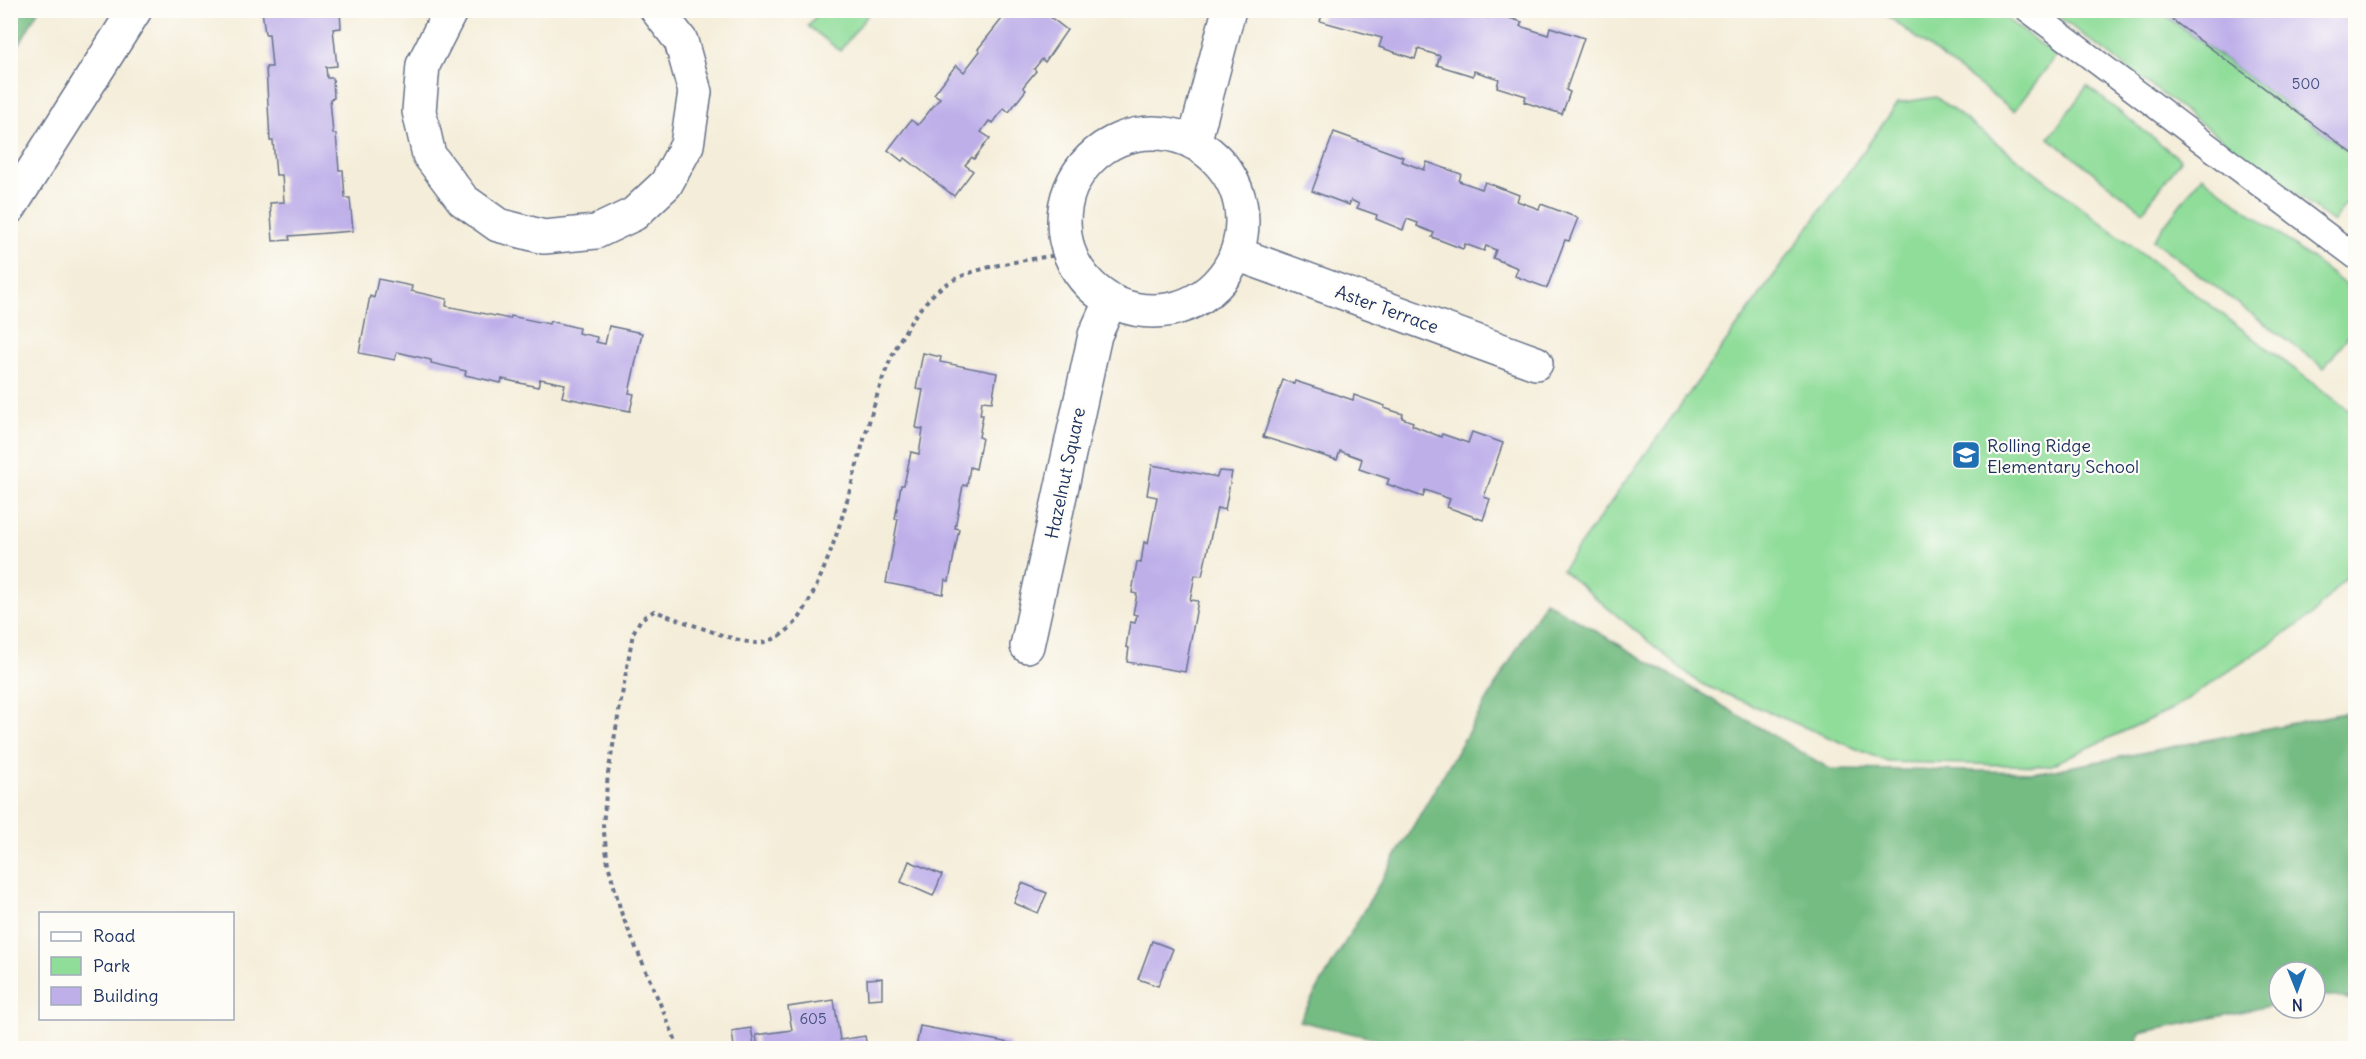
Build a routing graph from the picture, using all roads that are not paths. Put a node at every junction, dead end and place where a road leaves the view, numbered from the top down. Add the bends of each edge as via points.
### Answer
1 (135, 10) edge
2 (451, 10) edge
3 (657, 10) edge
4 (1229, 10) edge
5 (2028, 10) edge
6 (1194, 143) junction
7 (10, 207) edge
8 (1237, 254) junction
9 (2355, 257) edge
10 (1110, 302) junction
11 (1536, 363) dead end
12 (1027, 646) dead end

1 - 7 street
2 - 3 street via 423,64 419,111 429,155 463,200 498,225 544,237 596,232 634,214 666,184 687,145 695,92 681,40
4 - 6 street
5 - 9 lane
6 - 8 street via 1227,171 1239,196 1243,222
6 - 10 street via 1148,133 1126,137 1103,148 1085,163 1071,184 1064,205 1063,230 1068,253 1079,274
8 - 10 street via 1224,277 1194,303 1152,313
8 - 11 street, Aster Terrace
10 - 12 street, Hazelnut Square via 1095,335

